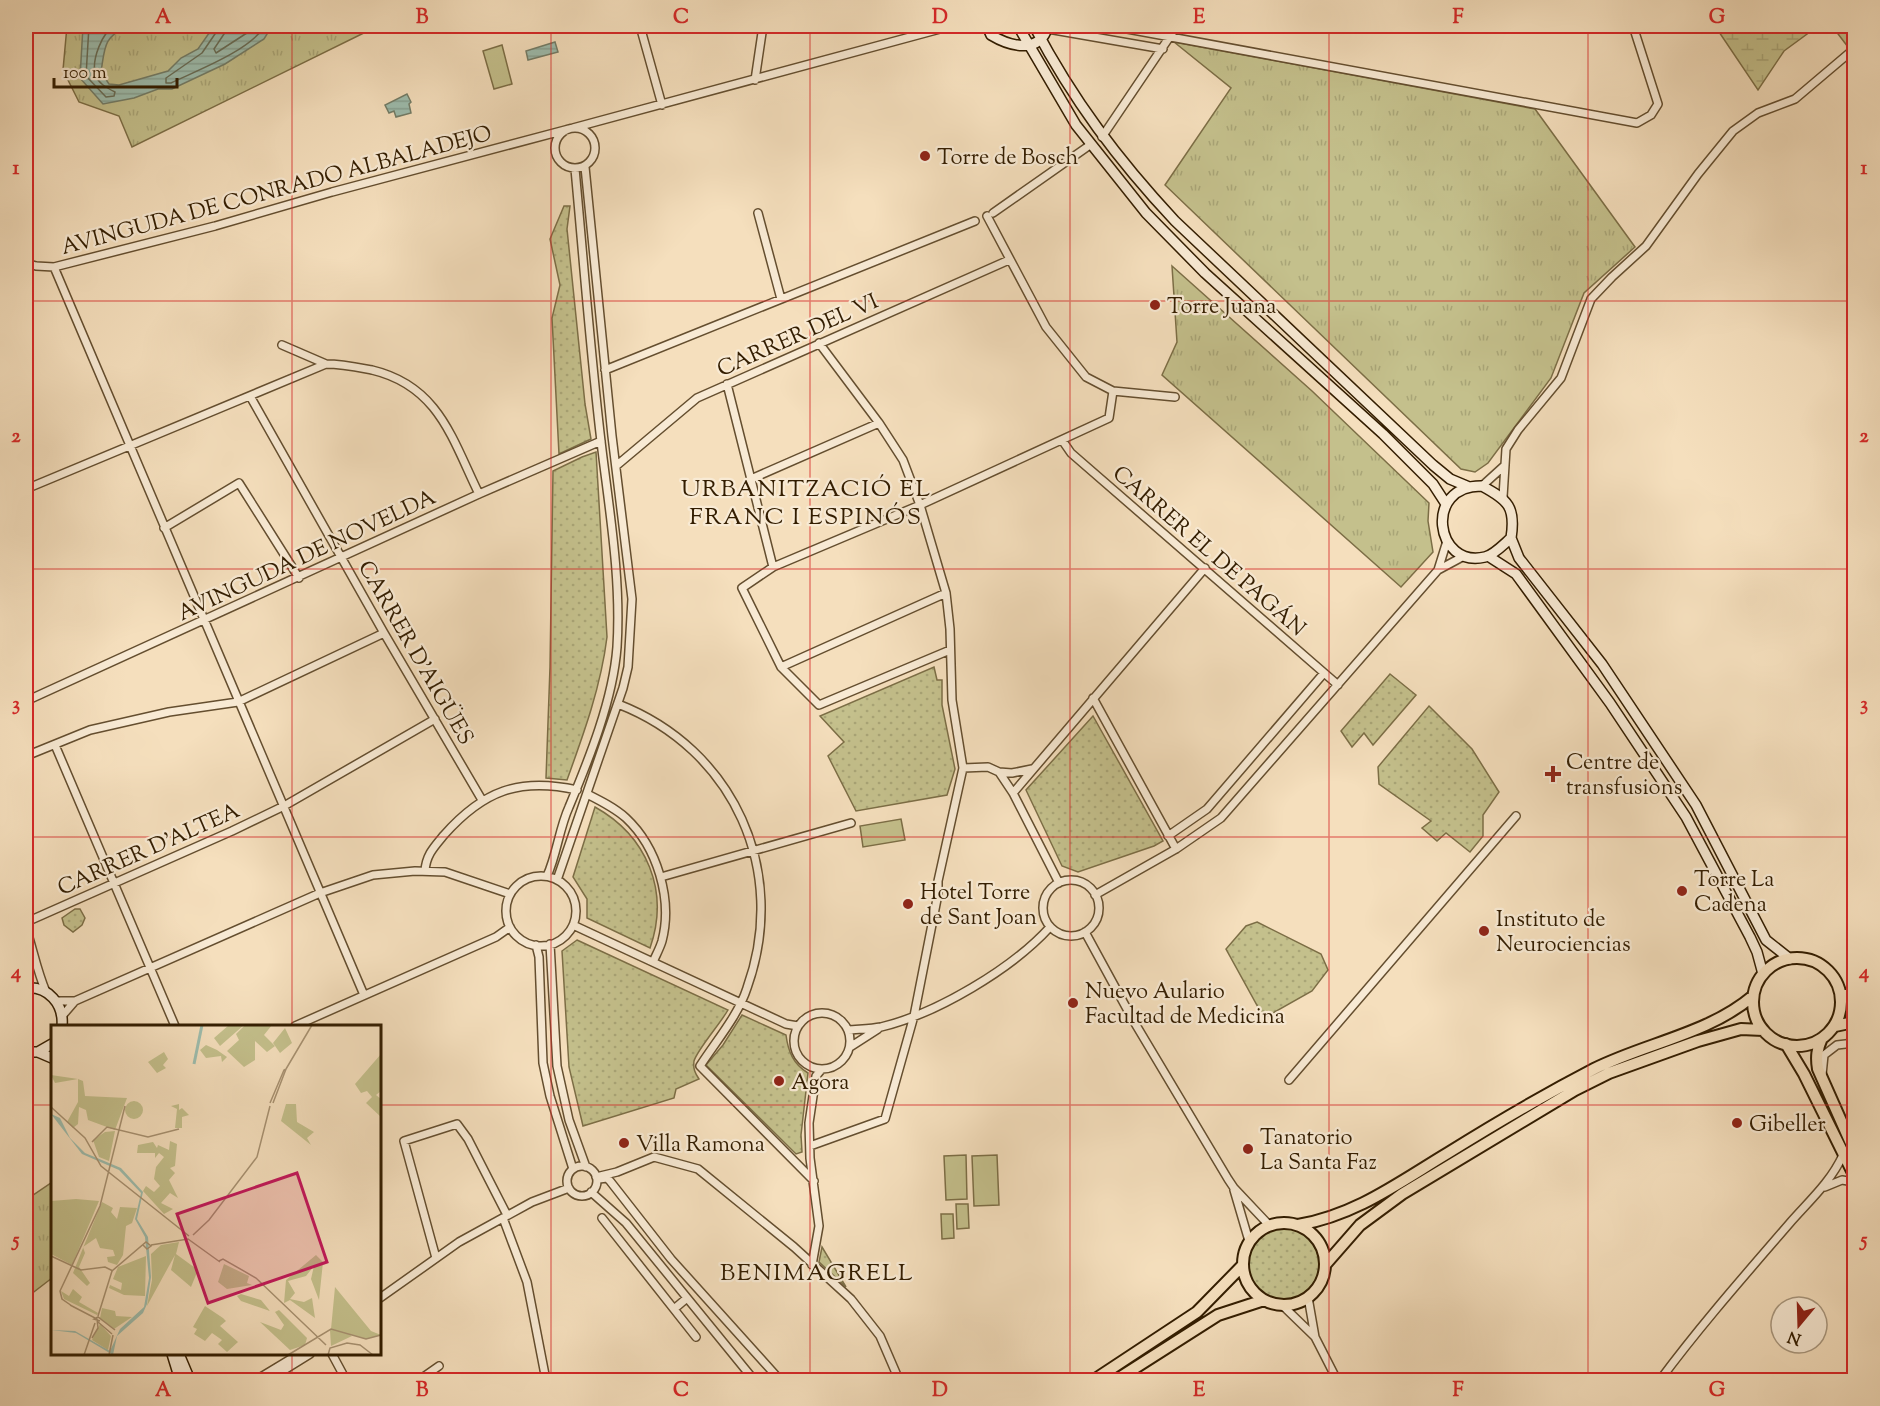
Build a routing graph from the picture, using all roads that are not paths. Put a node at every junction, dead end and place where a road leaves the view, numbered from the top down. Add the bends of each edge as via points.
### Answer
1 (28, 26) edge
2 (639, 26) edge
3 (763, 26) edge
4 (951, 26) edge
5 (987, 26) edge
6 (1018, 26) edge
7 (1034, 26) edge
8 (1111, 26) edge
9 (1177, 26) edge
10 (1633, 26) edge
11 (1048, 27) edge
12 (26, 31) edge
13 (1171, 36) junction
14 (1041, 39) junction
15 (1029, 46) junction
16 (1163, 48) junction
17 (1854, 49) edge
18 (755, 80) junction
19 (662, 105) junction
20 (597, 122) junction
21 (571, 129) junction
22 (542, 136) junction
23 (592, 137) junction
24 (1102, 137) junction
25 (1090, 145) junction
26 (555, 150) junction
27 (585, 167) junction
28 (575, 169) junction
29 (758, 213) dead end
30 (975, 221) dead end
31 (1008, 260) junction
32 (26, 263) edge
33 (54, 267) junction
34 (782, 299) junction
35 (819, 343) junction
36 (282, 345) dead end
37 (326, 364) junction
38 (605, 370) junction
39 (727, 384) junction
40 (1113, 391) junction
41 (250, 396) junction
42 (1175, 397) dead end
43 (879, 423) junction
44 (1062, 440) junction
45 (602, 441) junction
46 (129, 447) junction
47 (616, 466) junction
48 (1504, 466) junction
49 (751, 478) junction
50 (1482, 486) junction
51 (1469, 487) junction
52 (26, 489) edge
53 (479, 494) junction
54 (1503, 497) junction
55 (1446, 504) junction
56 (920, 506) junction
57 (164, 528) junction
58 (1511, 538) junction
59 (1447, 541) junction
60 (1464, 556) junction
61 (1488, 556) junction
62 (342, 557) junction
63 (773, 567) junction
64 (1205, 568) junction
65 (1438, 570) junction
66 (299, 578) junction
67 (946, 592) junction
68 (204, 620) junction
69 (384, 633) junction
70 (950, 650) junction
71 (781, 667) junction
72 (1324, 673) junction
73 (1338, 685) junction
74 (1093, 698) junction
75 (26, 701) edge
76 (238, 702) junction
77 (618, 704) junction
78 (435, 719) junction
79 (55, 745) junction
80 (26, 756) edge
81 (963, 768) junction
82 (1032, 769) junction
83 (999, 772) junction
84 (577, 790) junction
85 (1013, 793) junction
86 (587, 794) junction
87 (482, 800) junction
88 (284, 806) junction
89 (1516, 816) dead end
90 (851, 823) dead end
91 (1168, 836) junction
92 (754, 849) junction
93 (1176, 849) junction
94 (425, 871) junction
95 (547, 876) junction
96 (661, 877) junction
97 (557, 880) junction
98 (113, 883) junction
99 (1059, 883) junction
100 (320, 893) junction
101 (510, 894) junction
102 (1095, 894) junction
103 (26, 920) edge
104 (573, 925) junction
105 (510, 927) junction
106 (1050, 927) junction
107 (26, 928) edge
108 (1085, 932) junction
109 (550, 944) junction
110 (536, 945) junction
111 (1790, 958) junction
112 (653, 962) junction
113 (149, 969) junction
114 (1763, 974) junction
115 (26, 988) edge
116 (46, 992) junction
117 (1840, 993) junction
118 (364, 995) junction
119 (1753, 996) junction
120 (56, 1001) junction
121 (75, 1001) junction
122 (1854, 1001) edge
123 (741, 1003) junction
124 (62, 1016) junction
125 (914, 1016) junction
126 (1854, 1022) edge
127 (62, 1025) edge
128 (175, 1025) edge
129 (296, 1025) edge
130 (1835, 1026) junction
131 (880, 1028) junction
132 (797, 1030) junction
133 (848, 1030) junction
134 (1763, 1030) junction
135 (1822, 1038) junction
136 (1854, 1043) edge
137 (1786, 1044) junction
138 (51, 1045) edge
139 (850, 1047) junction
140 (26, 1052) edge
141 (38, 1052) junction
142 (51, 1058) edge
143 (816, 1071) junction
144 (1821, 1078) junction
145 (1288, 1080) dead end
146 (810, 1146) junction
147 (1854, 1150) edge
148 (1843, 1155) junction
149 (586, 1167) junction
150 (573, 1169) junction
151 (1854, 1175) edge
152 (596, 1178) junction
153 (814, 1181) junction
154 (1854, 1182) edge
155 (569, 1188) junction
156 (1234, 1188) junction
157 (1823, 1188) junction
158 (591, 1192) junction
159 (505, 1216) junction
160 (602, 1218) dead end
161 (1269, 1225) junction
162 (1298, 1225) junction
163 (1249, 1241) junction
164 (436, 1258) junction
165 (812, 1265) junction
166 (1325, 1265) junction
167 (1242, 1266) junction
168 (381, 1297) edge
169 (1308, 1297) junction
170 (687, 1298) junction
171 (1264, 1300) junction
172 (1282, 1305) junction
173 (674, 1309) junction
174 (696, 1337) dead end
175 (1315, 1338) junction
176 (173, 1355) edge
177 (180, 1355) edge
178 (296, 1355) edge
179 (307, 1355) edge
180 (333, 1355) edge
181 (439, 1366) dead end
182 (180, 1380) edge
183 (190, 1380) edge
184 (256, 1380) edge
185 (268, 1380) edge
186 (346, 1380) edge
187 (419, 1380) edge
188 (546, 1380) edge
189 (754, 1380) edge
190 (780, 1380) edge
191 (899, 1380) edge
192 (1094, 1380) edge
193 (1116, 1380) edge
194 (1337, 1380) edge
195 (1660, 1380) edge

1 - 12 street
2 - 19 street
3 - 18 street
4 - 18 street, AVINGUDA DE CONRADO ALBALADEJO
5 - 15 main road via 991,35 1002,41
6 - 15 main road
7 - 14 main road
8 - 13 street
9 - 13 street
10 - 13 street via 1658,104 1651,115 1637,123
11 - 14 main road
11 - 16 street
13 - 16 street
14 - 15 main road
14 - 24 main road
15 - 25 main road
16 - 24 street
17 - 48 street via 1795,99 1758,113 1733,130 1646,246 1591,299 1561,378 1506,449
18 - 19 street, AVINGUDA DE CONRADO ALBALADEJO
19 - 20 street, AVINGUDA DE CONRADO ALBALADEJO
20 - 21 street, AVINGUDA DE CONRADO ALBALADEJO
20 - 23 street
21 - 22 street, AVINGUDA DE CONRADO ALBALADEJO
21 - 23 street via 585,130
21 - 26 street via 559,136
22 - 26 street
22 - 33 street, AVINGUDA DE CONRADO ALBALADEJO
23 - 27 street via 596,151
24 - 51 main road via 1137,180 1226,271 1450,479
25 - 31 street via 990,215
25 - 55 main road via 1176,245 1383,434 1433,484
26 - 28 street via 560,162
27 - 28 street
27 - 38 street
28 - 45 street
29 - 34 street
30 - 34 street
31 - 35 street, CARRER DEL VI
31 - 40 street via 1046,327 1086,377
32 - 33 street
33 - 46 street, AVINGUDA DE CONRADO ALBALADEJO
34 - 38 street
35 - 39 street, CARRER DEL VI
35 - 43 street
36 - 37 street
37 - 41 street
37 - 53 street via 382,373 410,385 436,410
38 - 47 street
39 - 47 street, CARRER DEL VI via 697,398
39 - 49 street
40 - 42 street
40 - 44 street via 1109,418
41 - 46 street
41 - 62 street, CARRER D'AIGÜES
43 - 49 street
43 - 56 street via 903,460
44 - 56 street
44 - 64 street, CARRER EL DE PAGÁN via 1071,453
45 - 53 street, AVINGUDA DE NOVELDA
45 - 84 street via 618,582 617,647 612,686
46 - 52 street
46 - 57 street, AVINGUDA DE CONRADO ALBALADEJO
47 - 77 street via 632,599 628,667
48 - 50 street
48 - 54 street
49 - 63 street
50 - 51 main road
50 - 54 main road
51 - 55 main road via 1453,495
53 - 62 street, AVINGUDA DE NOVELDA
54 - 58 main road via 1512,514
55 - 59 main road via 1441,522
56 - 63 street
56 - 67 street
57 - 66 street via 239,483
57 - 68 street, AVINGUDA DE CONRADO ALBALADEJO
58 - 61 main road
58 - 111 main road via 1518,558 1602,664 1696,805 1766,940
59 - 60 main road
59 - 65 street
60 - 61 main road
60 - 65 street
61 - 114 main road via 1515,572 1652,765 1686,817 1750,937
62 - 66 street, AVINGUDA DE NOVELDA
62 - 69 street, CARRER D'AIGÜES
63 - 71 street via 742,588
64 - 72 street, CARRER EL DE PAGÁN
64 - 74 street
65 - 73 street
66 - 68 street, AVINGUDA DE NOVELDA
67 - 70 street
67 - 71 street
68 - 75 street, AVINGUDA DE NOVELDA
68 - 76 street, AVINGUDA DE CONRADO ALBALADEJO
69 - 76 street
69 - 78 street, CARRER D'AIGÜES
70 - 71 street via 819,705
70 - 81 street via 952,700
72 - 73 street, CARRER EL DE PAGÁN
72 - 91 street via 1207,809
73 - 93 street via 1221,818
74 - 82 street
74 - 91 street
76 - 79 street via 169,712 90,730
76 - 88 street, AVINGUDA DE CONRADO ALBALADEJO
77 - 86 street
77 - 92 street via 669,730 701,758 732,799
78 - 87 street, CARRER D'AIGÜES
78 - 88 street, CARRER D'ALTEA
79 - 80 street
79 - 98 street
81 - 83 street via 987,767
81 - 125 street
82 - 83 street
82 - 85 street
83 - 85 street
84 - 87 street via 528,786
84 - 95 street
85 - 99 street
86 - 96 street via 625,816 638,829
86 - 97 street
87 - 94 street via 454,822 434,846
88 - 98 street, CARRER D'ALTEA
88 - 100 street, AVINGUDA DE CONRADO ALBALADEJO
89 - 145 street
90 - 92 street
91 - 93 street
92 - 96 street
92 - 123 street via 762,924
93 - 102 street
94 - 100 street via 373,875
94 - 101 street via 445,872
95 - 97 street
95 - 101 street via 525,879
96 - 112 street via 664,931
97 - 104 street via 574,899
98 - 103 street, CARRER D'ALTEA
98 - 113 street
99 - 102 street via 1075,880
99 - 106 street via 1044,901
100 - 113 street
100 - 118 street, AVINGUDA DE CONRADO ALBALADEJO
101 - 105 street via 506,906
102 - 108 street via 1096,918
104 - 109 street via 564,937
104 - 112 street
105 - 110 street via 521,939
105 - 118 street via 496,937
106 - 108 street via 1064,935
106 - 125 street via 1023,952 969,989
107 - 116 street
108 - 156 street
109 - 110 street
109 - 149 street via 557,1066 568,1120
110 - 150 street via 543,1063
111 - 114 main road
111 - 117 main road via 1822,966 1837,983
112 - 123 street
113 - 121 street
113 - 128 street
114 - 119 main road
115 - 116 main road
116 - 120 main road
117 - 122 main road
117 - 130 main road
118 - 129 street
119 - 134 main road via 1755,1014
119 - 162 main road via 1719,1020 1618,1057 1549,1092 1367,1202 1322,1221
120 - 121 street
120 - 124 main road
121 - 124 street
123 - 132 street
123 - 153 street via 700,1066
124 - 127 main road
125 - 131 street
125 - 146 street via 885,1119
126 - 130 main road
130 - 135 main road
131 - 133 street
131 - 139 street
132 - 133 street via 807,1017 823,1013 839,1018
132 - 143 street via 797,1055
133 - 139 street
134 - 137 main road
134 - 166 main road via 1741,1029 1698,1041 1609,1073 1575,1090 1402,1194 1360,1225
135 - 137 main road via 1805,1045
135 - 144 main road via 1816,1059
136 - 144 street via 1837,1045 1824,1055
137 - 148 main road
138 - 141 main road
139 - 143 street via 842,1062
140 - 141 main road
141 - 142 main road
143 - 146 street
144 - 147 main road
146 - 153 street
148 - 151 main road
148 - 157 street
149 - 150 street
149 - 152 street
150 - 155 street via 567,1179
152 - 158 street
152 - 165 street via 654,1157 698,1169
152 - 190 street via 610,1181 671,1258
153 - 165 street via 819,1226
154 - 157 street via 1842,1180
155 - 158 street via 580,1196
155 - 159 street
156 - 161 street
156 - 163 street
157 - 195 street
158 - 170 street via 626,1223
159 - 164 street
159 - 164 street via 457,1124 404,1141
159 - 188 street via 527,1282
160 - 173 street
161 - 162 main road
161 - 163 main road
162 - 166 main road via 1315,1236
163 - 167 main road
164 - 168 street
165 - 191 street via 851,1299 880,1336
166 - 169 main road via 1320,1283
167 - 171 main road via 1251,1289
167 - 192 main road via 1197,1312
169 - 172 main road
169 - 175 street
170 - 173 street
170 - 189 street
171 - 172 main road
171 - 193 main road via 1218,1315
172 - 175 street
173 - 174 street
175 - 194 street
176 - 182 main road
177 - 183 main road
178 - 184 street
179 - 185 street
180 - 186 street
181 - 187 street

